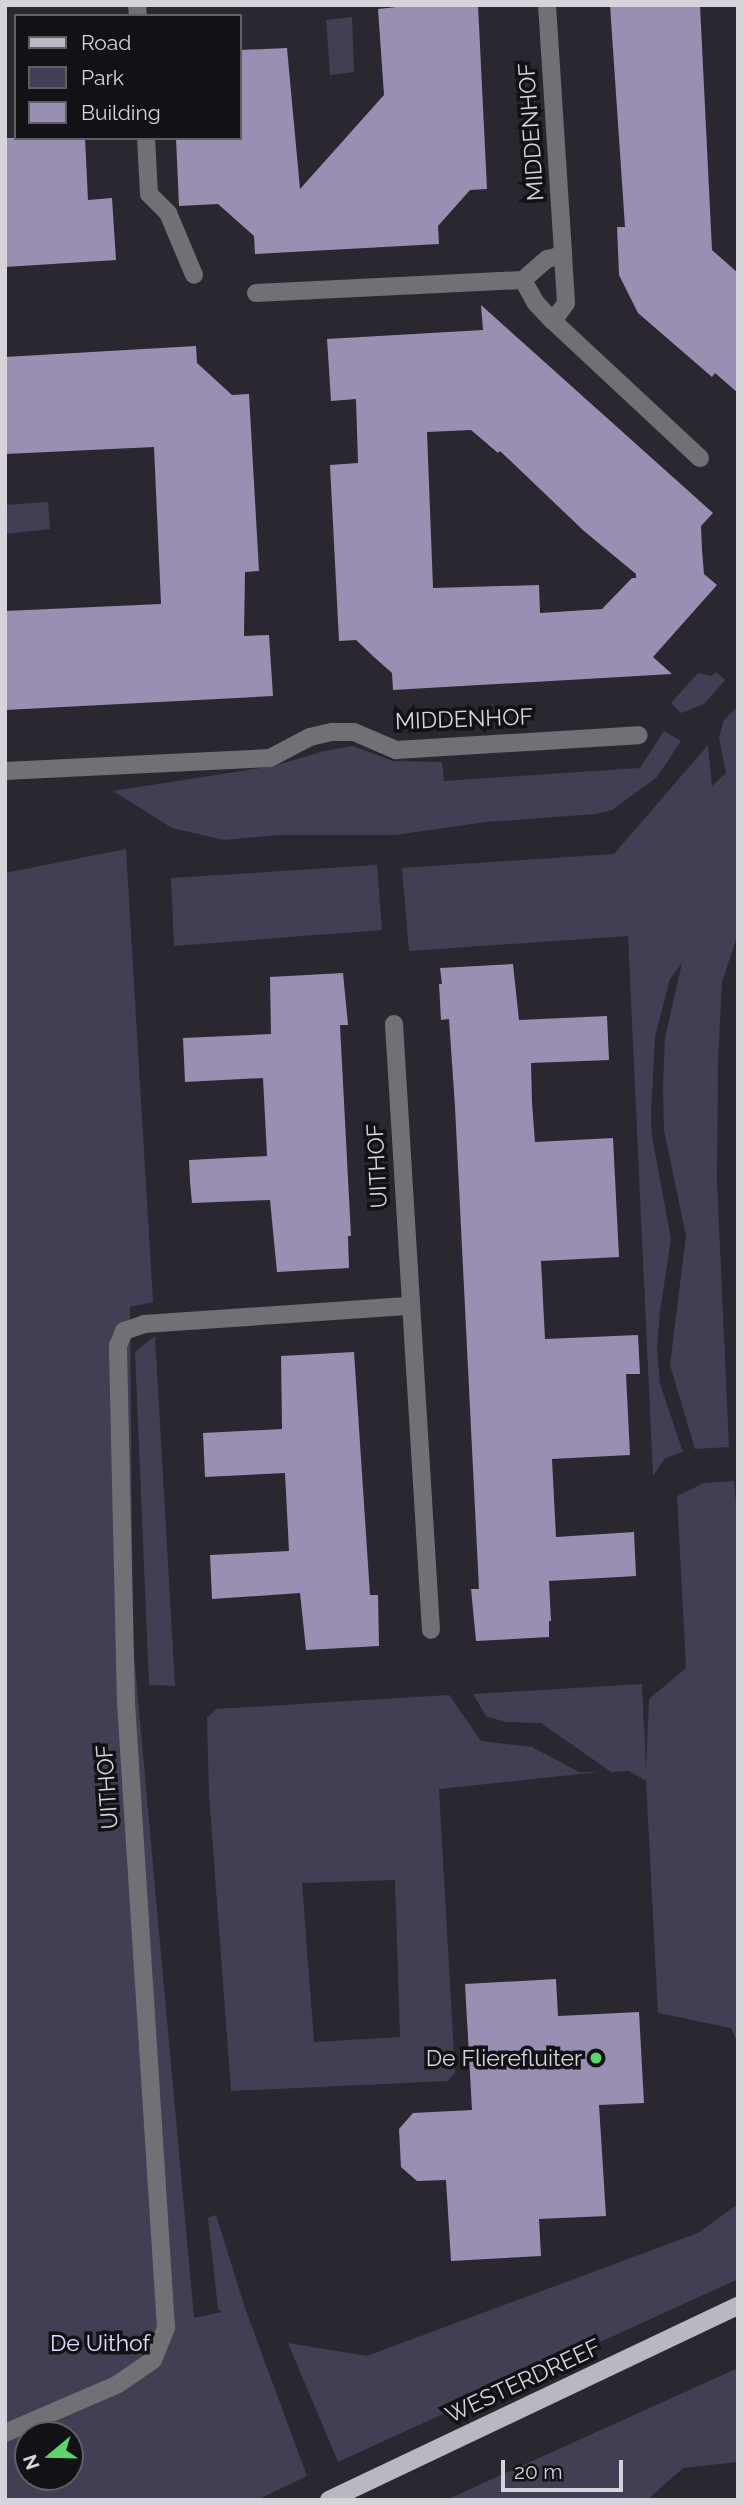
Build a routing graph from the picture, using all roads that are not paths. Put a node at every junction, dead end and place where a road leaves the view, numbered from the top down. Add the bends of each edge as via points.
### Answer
1 (547, 5) edge
2 (146, 140) edge
3 (563, 255) junction
4 (194, 275) dead end
5 (523, 280) junction
6 (256, 293) dead end
7 (553, 321) junction
8 (700, 458) dead end
9 (639, 735) dead end
10 (5, 771) edge
11 (394, 1024) dead end
12 (410, 1306) junction
13 (431, 1630) dead end
14 (738, 2306) edge
15 (5, 2433) edge
16 (329, 2500) edge

1 - 3 street, MIDDENHOF
2 - 4 street via 149,194 168,213
3 - 5 street via 547,259
3 - 7 street, MIDDENHOF via 566,303
5 - 6 street
5 - 7 street
7 - 8 street
9 - 10 street, MIDDENHOF via 396,750 354,732 332,732 310,737 270,758
11 - 12 street, UITHOF
12 - 13 street, UITHOF
12 - 15 street, UITHOF via 144,1324 124,1331 118,1346 126,1702 166,2328 153,2360 118,2384
14 - 16 main road, WESTERDREEF

